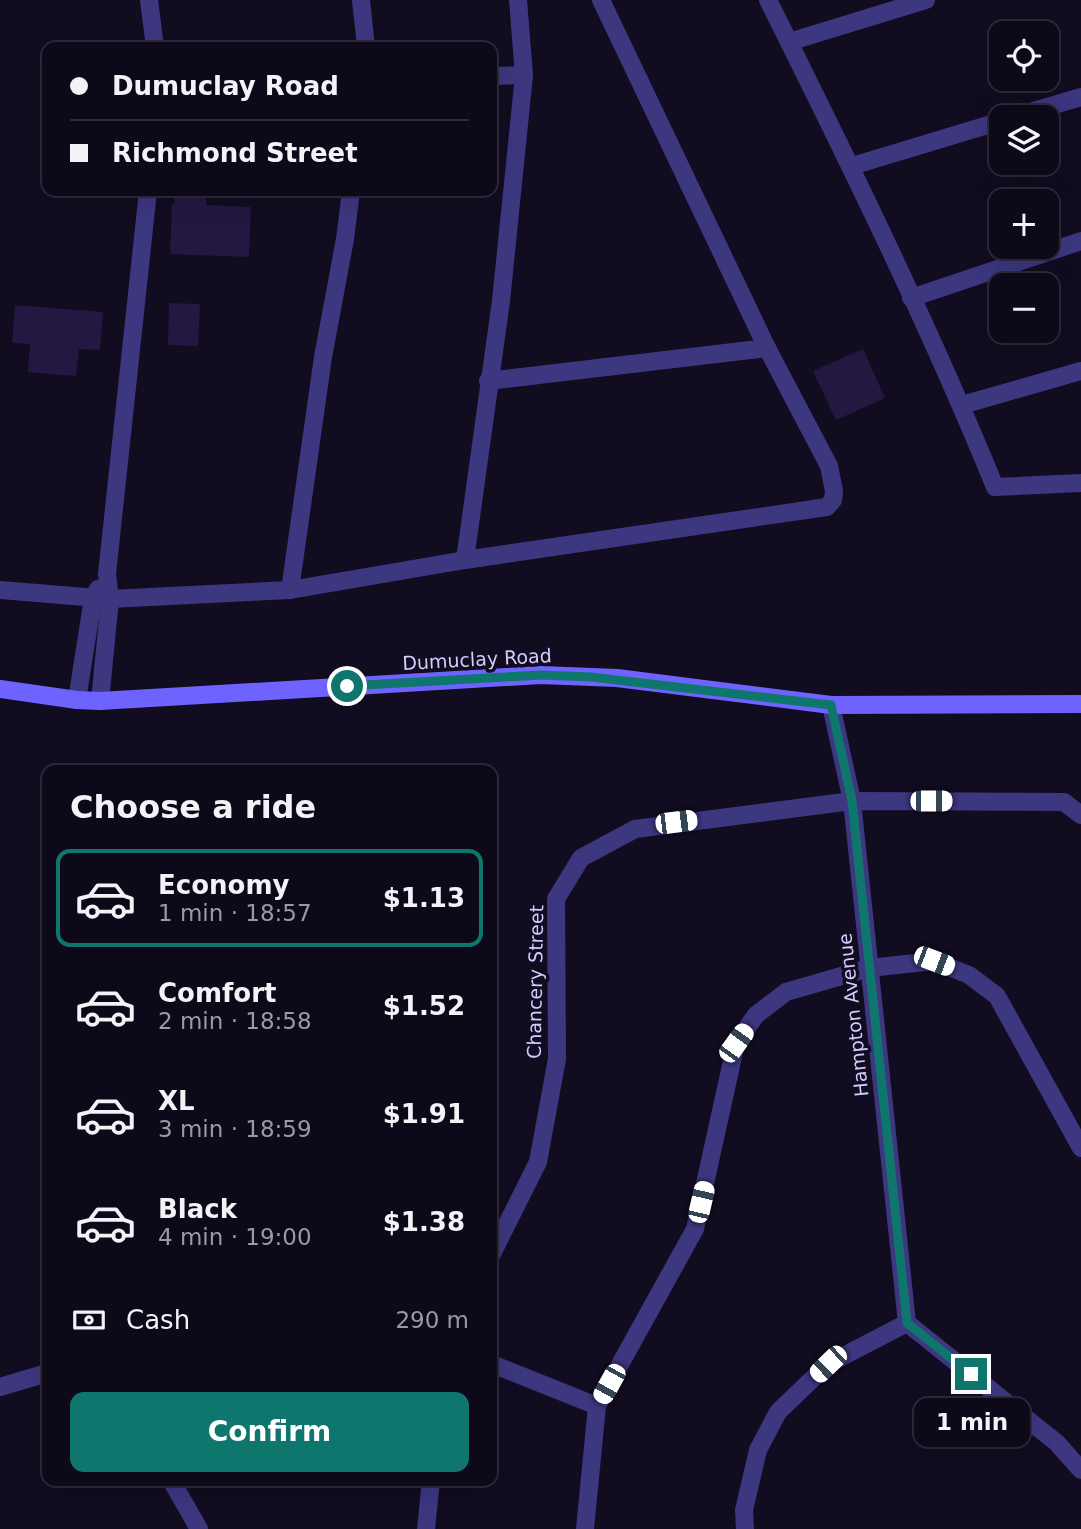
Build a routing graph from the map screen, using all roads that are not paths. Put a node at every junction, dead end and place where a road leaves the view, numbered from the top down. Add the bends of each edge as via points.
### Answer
1 (149, 0) edge
2 (361, 0) edge
3 (518, 0) edge
4 (600, 0) edge
5 (768, 0) edge
6 (926, 0) edge
7 (154, 42) edge
8 (365, 42) edge
9 (789, 42) junction
10 (524, 75) junction
11 (497, 76) edge
12 (1081, 97) edge
13 (1054, 105) edge
14 (989, 125) edge
15 (852, 166) junction
16 (147, 196) edge
17 (350, 196) edge
18 (1081, 241) edge
19 (911, 298) junction
20 (767, 348) junction
21 (1081, 371) edge
22 (488, 381) junction
23 (962, 405) junction
24 (1081, 483) edge
25 (465, 560) junction
26 (0, 590) edge
27 (290, 590) junction
28 (102, 598) junction
29 (0, 689) edge
30 (77, 700) junction
31 (100, 701) junction
32 (1081, 704) edge
33 (831, 705) junction
34 (852, 801) junction
35 (1081, 815) edge
36 (869, 968) junction
37 (1081, 1148) edge
38 (497, 1244) edge
39 (907, 1323) junction
40 (497, 1366) edge
41 (42, 1374) edge
42 (0, 1387) edge
43 (597, 1406) junction
44 (1081, 1470) edge
45 (174, 1486) edge
46 (430, 1486) edge
47 (199, 1529) edge
48 (426, 1529) edge
49 (585, 1529) edge
50 (745, 1529) edge

1 - 7 street
2 - 8 street
3 - 10 street
4 - 20 street
5 - 9 street
6 - 9 street
9 - 15 street
10 - 11 street
10 - 22 street via 501,301
12 - 13 street
14 - 15 street
15 - 19 street
16 - 28 street
17 - 27 street
18 - 19 street
19 - 23 street
20 - 22 street
20 - 25 street via 829,466 834,491 827,507
21 - 23 street
22 - 25 street
23 - 24 street via 995,487
25 - 27 street
26 - 28 street
27 - 28 street
28 - 30 street
28 - 31 street
29 - 30 street, Dumuclay Road
30 - 31 street, Dumuclay Road
31 - 33 street, Dumuclay Road via 541,675 617,678
32 - 33 street, Dumuclay Road
33 - 34 street, Hampton Avenue
34 - 35 street, Chancery Street via 1064,802
34 - 36 street, Hampton Avenue
34 - 38 street, Chancery Street via 635,829 581,858 556,899 557,1059 538,1162
36 - 37 street via 934,961 969,975 997,996
36 - 39 street, Hampton Avenue
36 - 43 street via 786,992 756,1015 736,1043 695,1229
39 - 44 street via 1057,1443
39 - 50 street via 828,1364 778,1412 758,1450 744,1510
40 - 43 street
41 - 42 street
43 - 49 street
45 - 47 street
46 - 48 street

